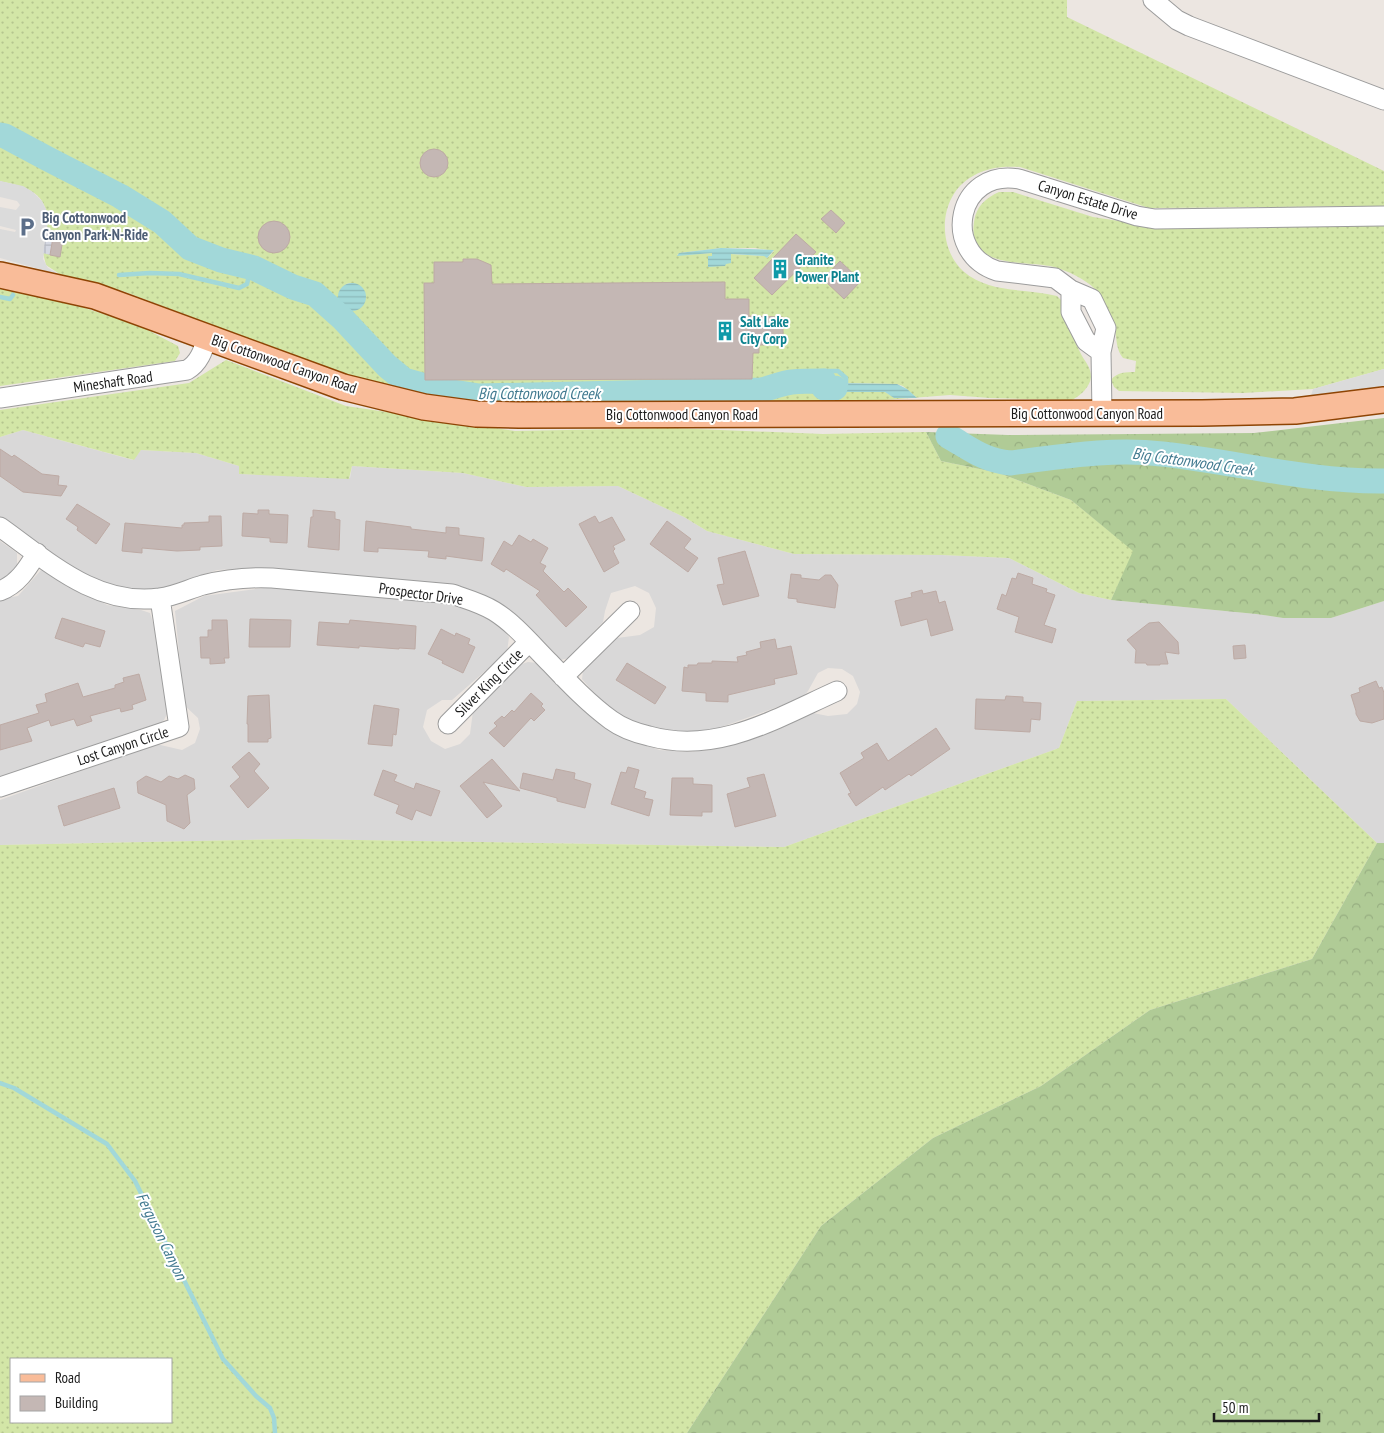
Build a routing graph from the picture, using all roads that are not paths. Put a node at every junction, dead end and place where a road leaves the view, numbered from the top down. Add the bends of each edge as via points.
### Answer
1 (1153, 0) edge
2 (1384, 100) edge
3 (1384, 216) edge
4 (0, 275) edge
5 (207, 338) junction
6 (0, 398) edge
7 (1384, 400) edge
8 (1102, 414) junction
9 (0, 527) edge
10 (37, 553) junction
11 (0, 591) edge
12 (160, 598) junction
13 (630, 611) dead end
14 (529, 642) junction
15 (563, 677) junction
16 (837, 692) dead end
17 (448, 724) dead end
18 (0, 787) edge

1 - 2 street via 1189,26
3 - 8 street, Canyon Estate Drive via 1155,218 1137,216 1010,177 980,186 968,202 963,222 965,243 972,256 980,264 997,271 1056,278 1092,300 1098,311 1106,328 1101,352
4 - 5 main road, Big Cottonwood Canyon Road via 95,296
5 - 6 street, Mineshaft Road via 200,357 187,370
5 - 8 main road, Big Cottonwood Canyon Road via 343,387 424,406 476,414
7 - 8 main road, Big Cottonwood Canyon Road via 1295,411
9 - 10 street, Prospector Drive
10 - 11 street via 17,581
10 - 12 street, Prospector Drive via 86,586 109,595 134,599
12 - 14 street, Prospector Drive via 224,580 248,577 452,594 494,611
12 - 18 street, Lost Canyon Circle via 179,727
13 - 15 street
14 - 15 street, Prospector Drive
14 - 17 street, Silver King Circle
15 - 16 street, Prospector Drive via 612,721 659,739 685,742 741,734

